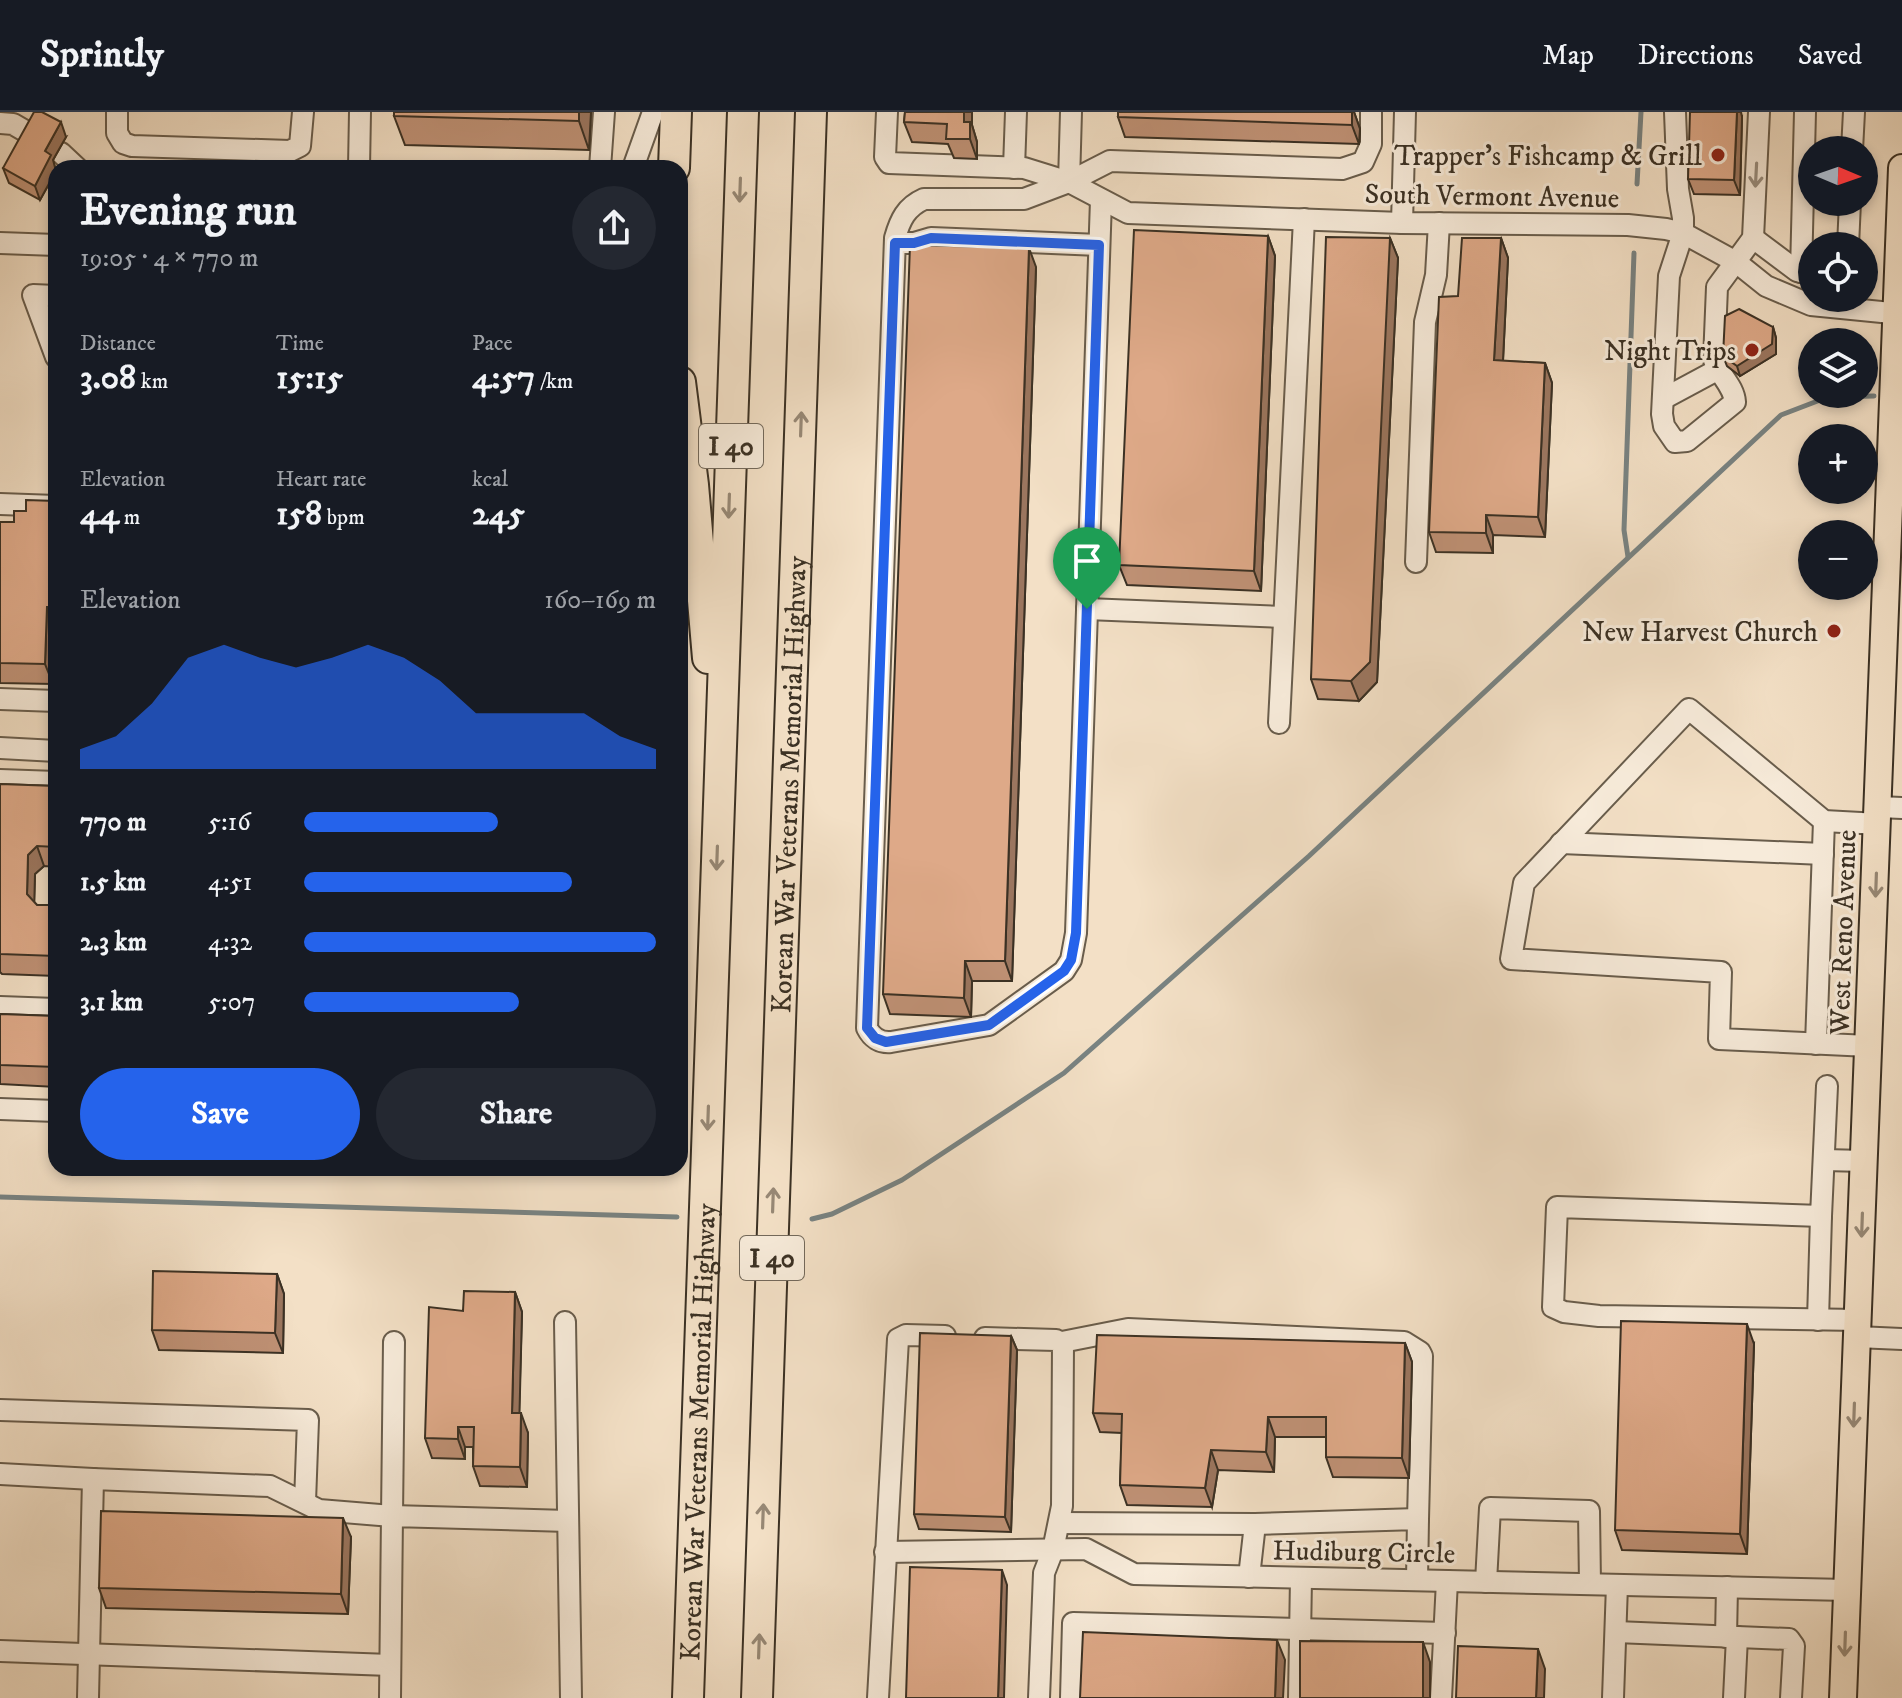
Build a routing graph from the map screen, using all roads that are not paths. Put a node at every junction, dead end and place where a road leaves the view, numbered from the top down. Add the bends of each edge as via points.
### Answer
1 (117, 112) edge
2 (303, 112) edge
3 (360, 112) edge
4 (604, 112) edge
5 (653, 112) edge
6 (676, 112) edge
7 (743, 112) edge
8 (811, 112) edge
9 (887, 112) edge
10 (1016, 112) edge
11 (1071, 112) edge
12 (1371, 112) edge
13 (1405, 112) edge
14 (1675, 112) edge
15 (1759, 112) edge
16 (1805, 112) edge
17 (1854, 112) edge
18 (0, 123) edge
19 (32, 135) edge
20 (1853, 136) edge
21 (61, 153) dead end
22 (68, 160) edge
23 (359, 160) edge
24 (601, 160) edge
25 (636, 160) edge
26 (674, 160) edge
27 (1014, 168) junction
28 (1902, 168) edge
29 (1069, 182) junction
30 (1101, 200) junction
31 (1304, 219) junction
32 (1402, 223) junction
33 (1439, 223) junction
34 (1806, 232) edge
35 (1683, 233) junction
36 (1753, 238) junction
37 (0, 243) edge
38 (895, 243) junction
39 (48, 245) edge
40 (1099, 245) junction
41 (1736, 262) junction
42 (1798, 269) edge
43 (48, 296) edge
44 (1899, 314) edge
45 (48, 335) edge
46 (1717, 370) junction
47 (1663, 399) junction
48 (688, 445) edge
49 (0, 504) edge
50 (48, 506) edge
51 (1416, 562) dead end
52 (1087, 609) junction
53 (1284, 617) junction
54 (0, 699) edge
55 (48, 701) edge
56 (1279, 723) dead end
57 (0, 748) edge
58 (48, 751) edge
59 (0, 780) edge
60 (720, 780) junction
61 (48, 782) edge
62 (1887, 813) edge
63 (1824, 821) junction
64 (1561, 843) junction
65 (1823, 854) junction
66 (0, 1007) edge
67 (48, 1009) edge
68 (1816, 1044) junction
69 (1869, 1046) junction
70 (1827, 1086) dead end
71 (0, 1109) edge
72 (48, 1111) edge
73 (1824, 1160) junction
74 (1865, 1161) junction
75 (1821, 1216) junction
76 (1818, 1320) junction
77 (565, 1322) dead end
78 (1858, 1329) junction
79 (1902, 1339) edge
80 (394, 1342) dead end
81 (1062, 1342) junction
82 (0, 1410) edge
83 (0, 1474) edge
84 (93, 1479) junction
85 (305, 1502) junction
86 (392, 1516) junction
87 (1418, 1519) junction
88 (568, 1521) junction
89 (1059, 1523) junction
90 (1255, 1524) junction
91 (1053, 1550) junction
92 (885, 1552) junction
93 (1249, 1577) junction
94 (1301, 1578) junction
95 (1417, 1580) junction
96 (1447, 1581) junction
97 (1486, 1582) junction
98 (1590, 1584) junction
99 (1617, 1585) junction
100 (1727, 1587) junction
101 (1847, 1590) junction
102 (1301, 1629) junction
103 (1616, 1632) junction
104 (1445, 1633) junction
105 (1731, 1637) junction
106 (0, 1651) edge
107 (88, 1655) junction
108 (390, 1665) junction
109 (88, 1698) edge
110 (390, 1698) edge
111 (571, 1698) edge
112 (688, 1698) edge
113 (757, 1698) edge
114 (878, 1698) edge
115 (1039, 1698) edge
116 (1071, 1698) edge
117 (1299, 1698) edge
118 (1441, 1698) edge
119 (1613, 1698) edge
120 (1734, 1698) edge
121 (1791, 1698) edge
122 (1843, 1698) edge

1 - 2 street via 117,133 132,146 290,151 300,146
3 - 23 street
4 - 24 street
5 - 25 street
6 - 26 highway
7 -> 60 highway, Korean War Veterans Memorial Highway / I 40
113 -> 8 highway, Korean War Veterans Memorial Highway / I 40
9 - 27 street, South Vermont Avenue via 889,163
10 - 27 street
11 - 29 street
12 - 29 street via 1371,144 1363,162 1342,169 1110,161
13 - 32 street
14 - 35 street
15 -> 36 street
16 - 34 street
17 - 20 street
18 - 19 street
21 - 22 street
27 - 29 street, South Vermont Avenue
28 - 44 main road, West Reno Avenue
29 - 30 street, South Vermont Avenue
29 - 38 street via 1024,199 924,199 905,213
30 - 31 street, South Vermont Avenue via 1128,213
30 - 40 street
31 - 32 street, South Vermont Avenue
31 - 53 street
32 - 33 street, South Vermont Avenue
33 - 35 street, South Vermont Avenue via 1628,225
33 - 51 street via 1436,275 1425,322
35 - 41 street, South Vermont Avenue
35 - 47 street via 1669,276
36 - 41 street
36 - 42 street
37 - 39 street
38 - 40 street via 931,238
38 - 52 street via 867,1028 880,1041 989,1025 1064,971 1071,960
40 - 52 street
41 - 44 street, South Vermont Avenue via 1766,286 1811,305
41 - 46 street via 1716,294
43 - 45 street via 33,295
44 - 62 main road, West Reno Avenue
46 - 47 street
46 - 47 street via 1735,402 1687,441 1671,439 1664,426
48 - 60 highway
49 - 50 street
52 - 53 street
53 - 56 street
54 - 55 street
57 - 58 street
59 - 61 street
60 -> 112 highway, Korean War Veterans Memorial Highway / I 40
62 - 63 street
62 -> 69 main road, West Reno Avenue
63 - 64 street via 1689,709
63 - 65 street
64 - 65 street
64 - 68 street via 1524,883 1511,959 1721,972 1719,1039
65 - 68 street
66 - 67 street
68 - 69 street
69 - 74 main road, West Reno Avenue
70 - 73 street
71 - 72 street
73 - 74 street
73 - 75 street
74 -> 78 main road, West Reno Avenue
75 - 76 street
75 - 76 street via 1557,1207 1553,1307 1599,1316
76 - 78 street
77 - 88 street
78 - 79 street
78 -> 101 main road, West Reno Avenue
80 - 86 street
81 - 87 street via 1128,1329 1398,1339 1422,1356
81 - 89 street
81 - 92 street via 900,1336
82 - 85 street via 308,1420
83 - 84 street
84 - 85 street via 270,1486
84 - 107 street
85 - 86 street via 319,1510
86 - 88 street
86 - 108 street
87 - 90 street
87 - 95 street
88 - 111 street
89 - 90 street
89 - 91 street
90 - 93 street
91 - 92 street, Hudiburg Circle
91 - 93 street, Hudiburg Circle via 1086,1549 1134,1574
91 - 115 street via 1044,1573
92 - 114 street
93 - 94 street, Hudiburg Circle
94 - 95 street, Hudiburg Circle
94 - 102 street
95 - 96 street, Hudiburg Circle
96 - 97 street, Hudiburg Circle
96 - 104 street
97 - 98 street, Hudiburg Circle
97 - 98 street via 1490,1508 1589,1511
98 - 99 street, Hudiburg Circle
99 - 100 street, Hudiburg Circle
99 - 103 street
100 - 101 street, Hudiburg Circle
100 - 105 street
101 -> 122 main road, West Reno Avenue
102 - 104 street
102 - 116 street via 1073,1623
102 - 117 street
103 - 105 street
103 - 119 street
104 - 118 street
105 - 120 street
105 - 121 street via 1793,1641
106 - 107 street
107 - 108 street
107 - 109 street
108 - 110 street

